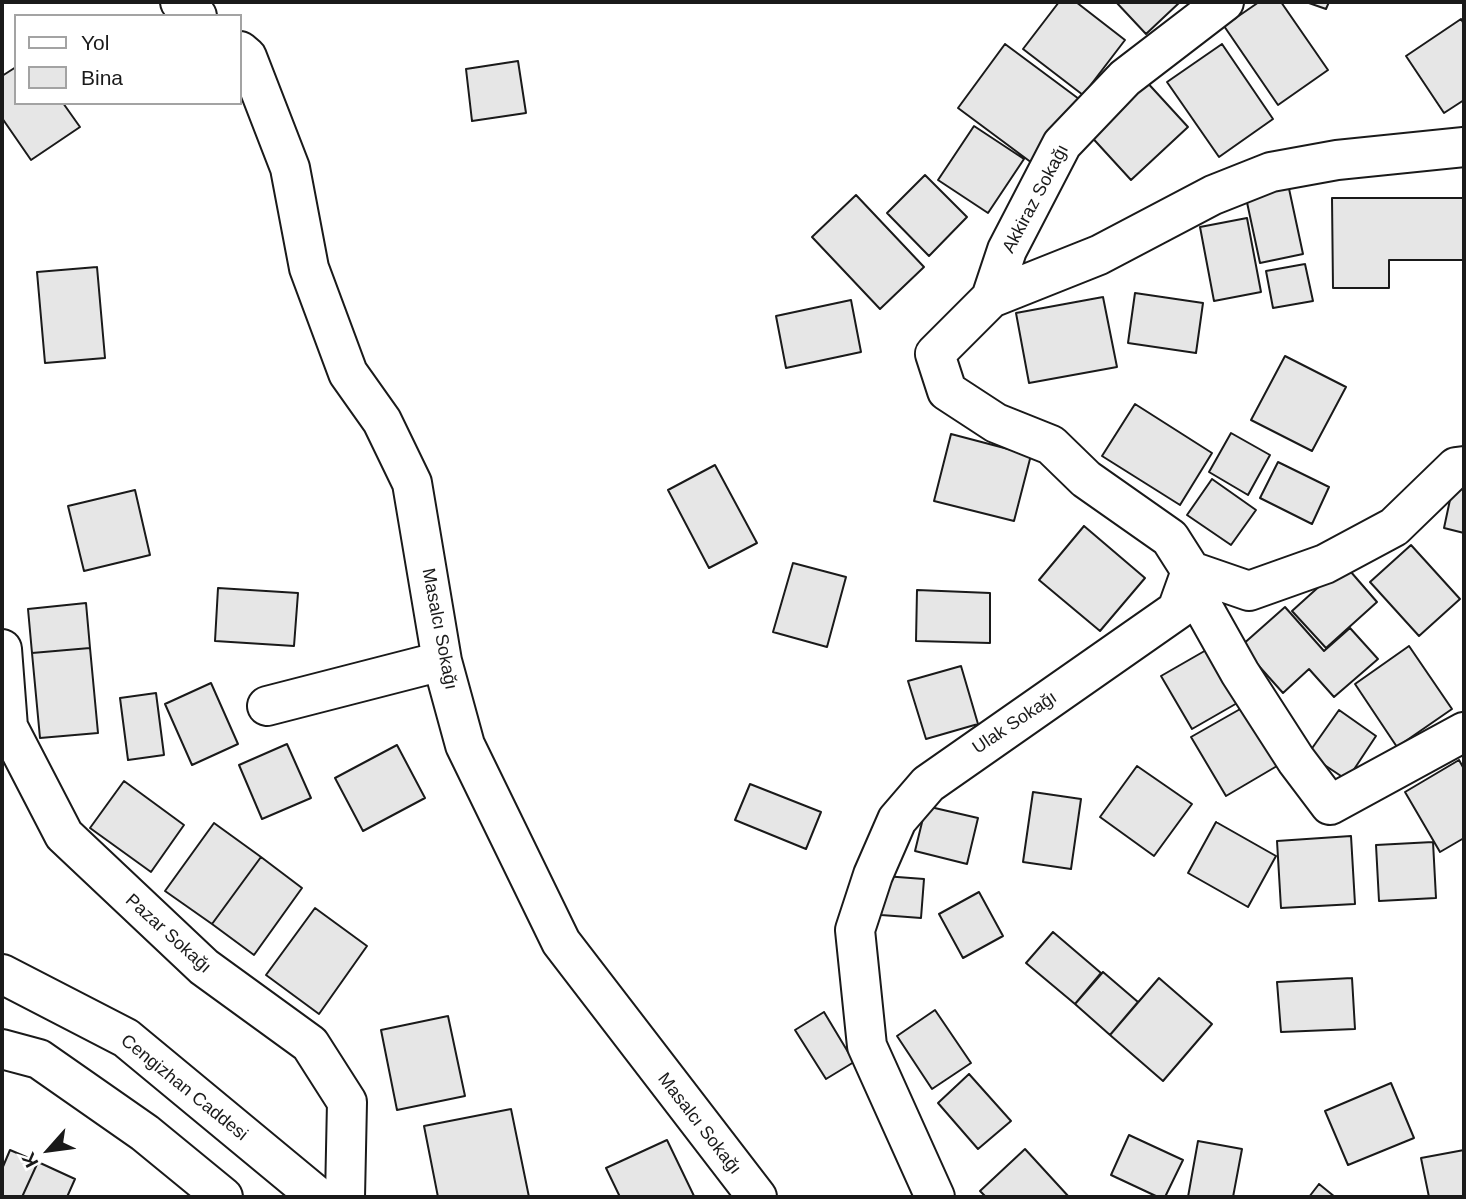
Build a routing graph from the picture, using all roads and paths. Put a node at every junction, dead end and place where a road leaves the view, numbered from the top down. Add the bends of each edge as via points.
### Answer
1 (180, 2) edge
2 (1224, 2) edge
3 (195, 14) edge
4 (242, 53) edge
5 (1464, 147) edge
6 (991, 298) junction
7 (1464, 466) edge
8 (1191, 571) junction
9 (2, 649) edge
10 (442, 661) junction
11 (267, 706) dead end
12 (1464, 732) edge
13 (2, 974) edge
14 (2, 1049) edge
15 (223, 1197) edge
16 (318, 1197) edge
17 (345, 1197) edge
18 (757, 1197) edge
19 (935, 1197) edge

1 - 3 street
2 - 6 street, Akkiraz Sokağı via 1125,78 1062,144 1007,250
4 - 10 street, Masalcı Sokağı via 290,168 309,268 348,373 382,421 412,483
5 - 6 street via 1271,172 1213,195 1099,255
6 - 8 street via 935,354 947,391 996,423 1051,445 1087,479 1170,538
7 - 8 street via 1456,467 1394,527 1325,564 1249,591
8 - 12 street via 1204,609 1240,673 1330,805
8 - 19 street, Ulak Sokağı via 1177,610 928,784 897,820 873,875 855,930 867,1046
9 - 17 street, Pazar Sokağı via 8,727 64,835 204,967 310,1044 347,1102
10 - 11 street
10 - 18 street, Masalcı Sokağı via 466,745 561,942
13 - 16 street, Cengizhan Caddesi via 126,1038
14 - 15 street via 39,1059 145,1133

